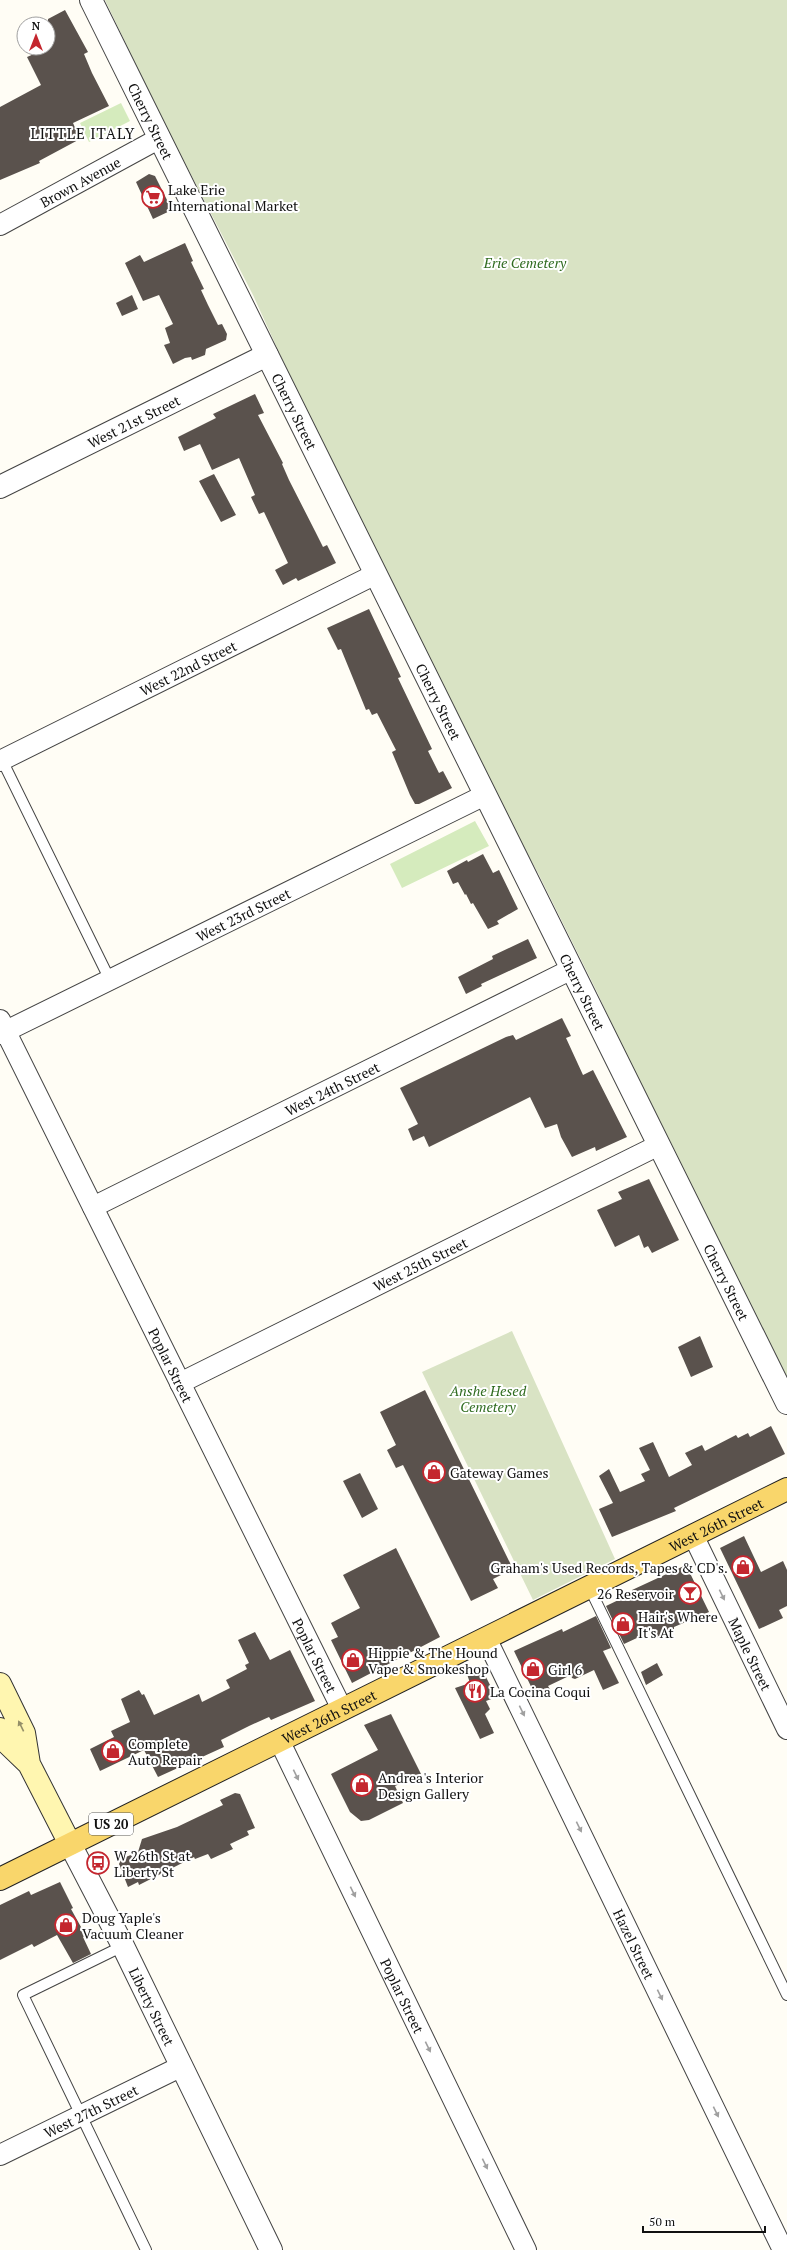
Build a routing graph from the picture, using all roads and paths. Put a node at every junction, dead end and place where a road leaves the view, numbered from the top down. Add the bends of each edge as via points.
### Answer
1 (91, 0) edge
2 (160, 138) junction
3 (0, 225) edge
4 (267, 355) junction
5 (0, 487) edge
6 (376, 574) junction
7 (1, 760) edge
8 (485, 795) junction
9 (572, 969) junction
10 (110, 980) junction
11 (2, 1029) edge
12 (659, 1145) junction
13 (93, 1207) junction
14 (180, 1383) junction
15 (787, 1403) edge
16 (787, 1488) edge
17 (693, 1535) junction
18 (588, 1587) junction
19 (486, 1638) junction
20 (0, 1684) edge
21 (342, 1709) junction
22 (0, 1729) edge
23 (787, 1729) edge
24 (280, 1740) junction
25 (29, 1764) junction
26 (70, 1844) junction
27 (0, 1879) edge
28 (123, 1946) junction
29 (787, 1995) edge
30 (182, 2066) junction
31 (81, 2116) junction
32 (0, 2155) edge
33 (146, 2250) edge
34 (271, 2250) edge
35 (526, 2250) edge
36 (783, 2250) edge

1 - 2 street, Cherry Street
2 - 3 street, Brown Avenue
2 - 4 street, Cherry Street
4 - 5 street, West 21st Street
4 - 6 street, Cherry Street
6 - 7 street, West 22nd Street
6 - 8 street, Cherry Street
7 - 10 lane
8 - 9 street, Cherry Street
8 - 10 street, West 23rd Street
9 - 12 street, Cherry Street
9 - 13 street, West 24th Street
10 - 11 street, West 23rd Street
11 - 13 street, Poplar Street
12 - 14 street, West 25th Street
12 - 15 street, Cherry Street
13 - 14 street, Poplar Street
14 - 21 street, Poplar Street
16 - 17 main road, West 26th Street / US 20
17 - 18 main road, West 26th Street / US 20
17 -> 23 street, Maple Street
18 - 19 main road, West 26th Street / US 20
18 - 29 lane
19 - 21 main road, West 26th Street / US 20
19 -> 36 street, Hazel Street
25 -> 20 main road, Liberty Street via 24,1733
21 - 24 main road, West 26th Street / US 20
22 - 25 main road, Liberty Street via 6,1742
24 - 26 main road, West 26th Street / US 20
24 -> 35 street, Poplar Street
25 - 26 main road, Liberty Street
26 - 27 main road, West 26th Street / US 20
26 - 28 street, Liberty Street
28 - 30 street, Liberty Street
28 - 31 lane via 23,1995
30 - 31 street, West 27th Street
30 - 34 street, Liberty Street
31 - 32 street, West 27th Street
31 - 33 lane

